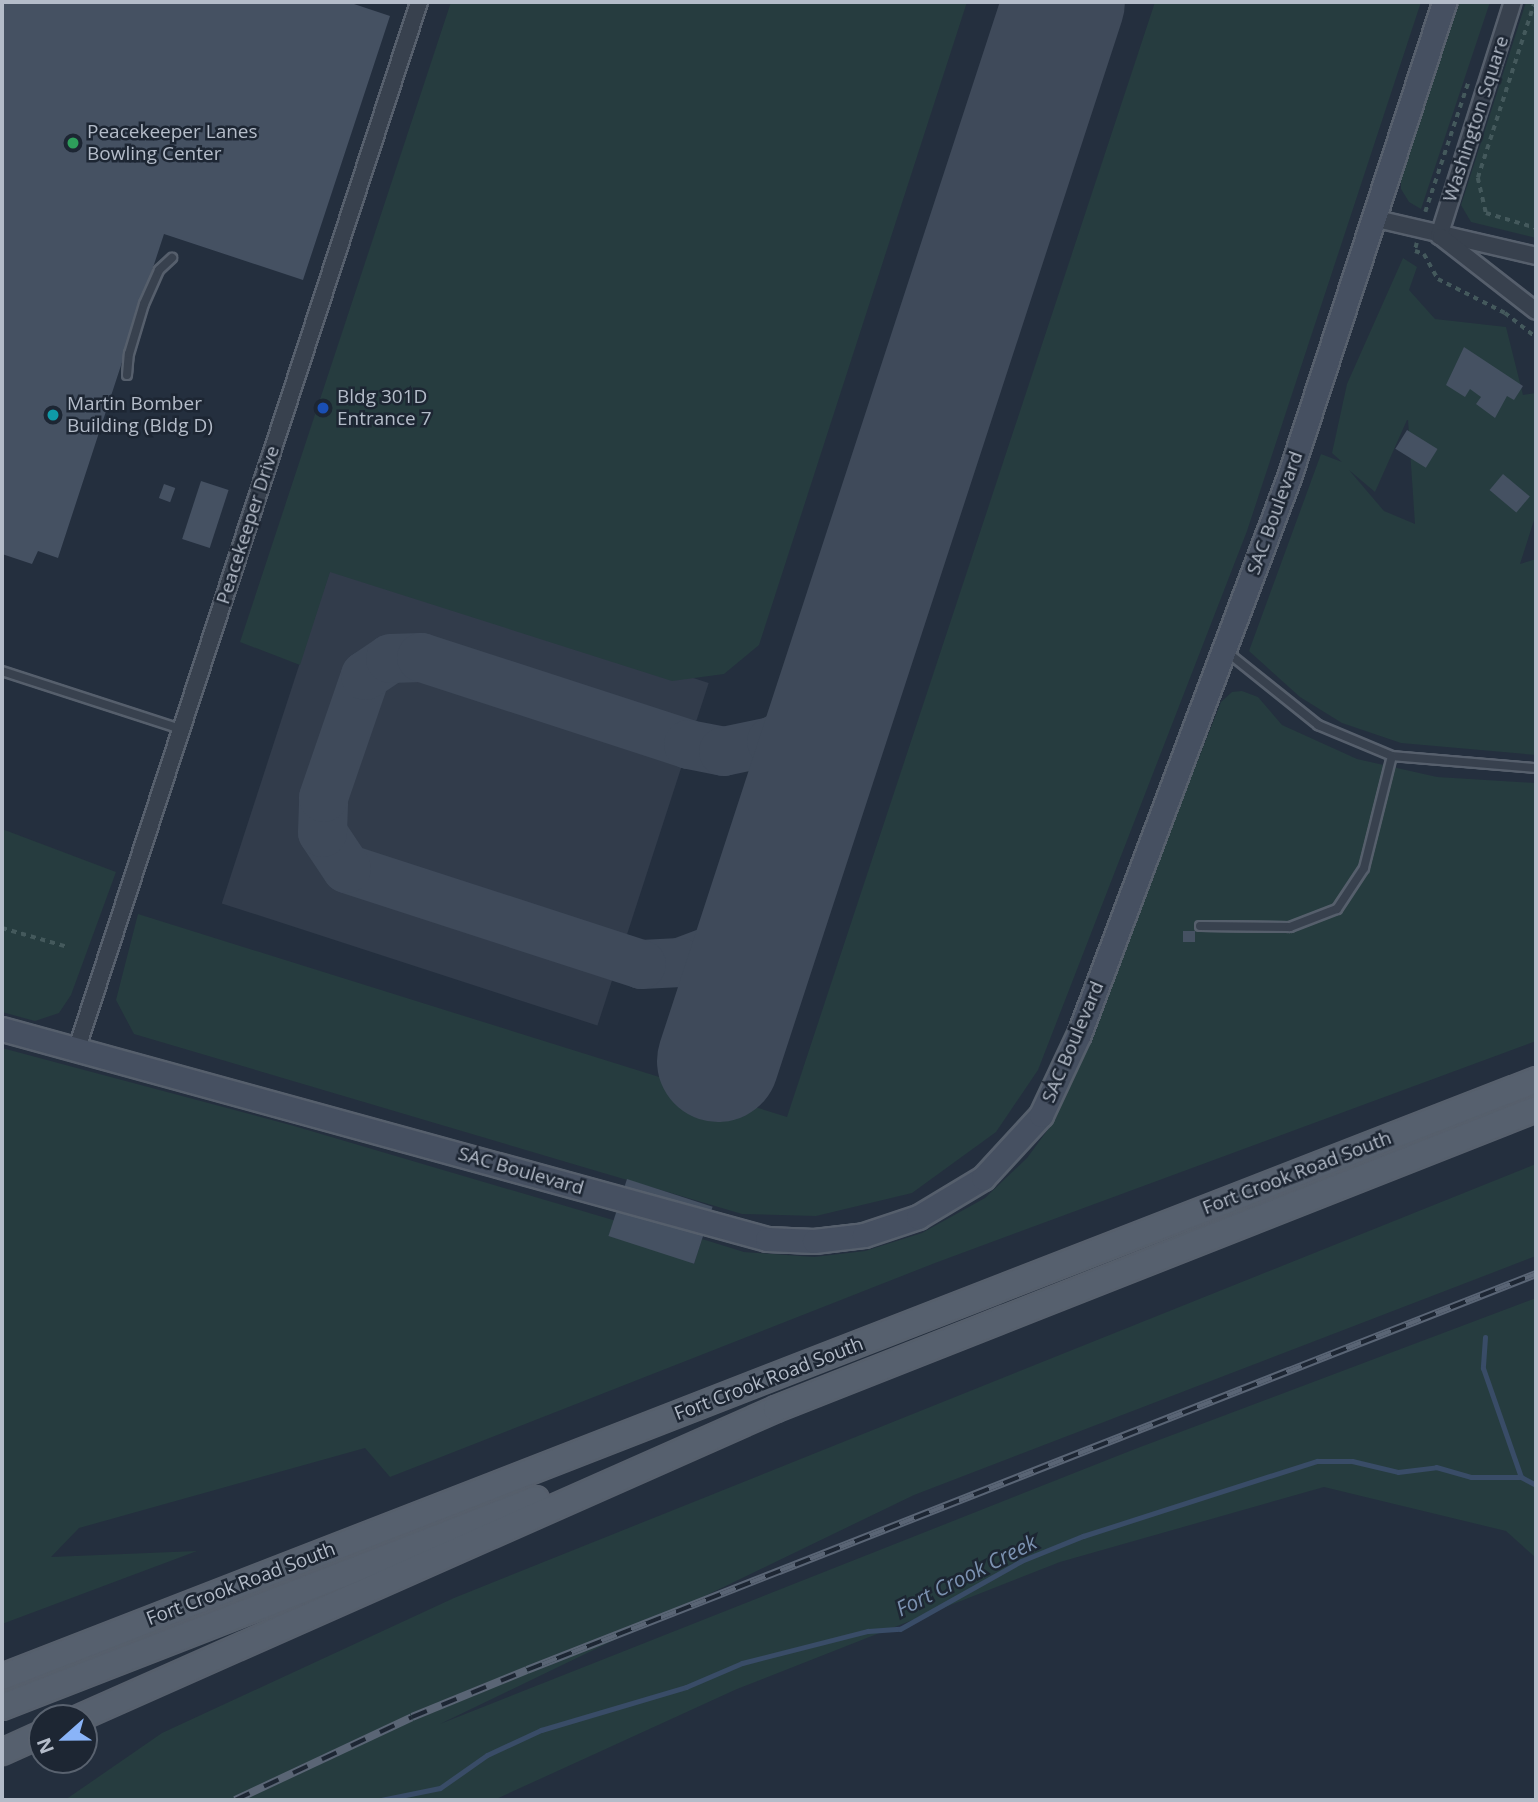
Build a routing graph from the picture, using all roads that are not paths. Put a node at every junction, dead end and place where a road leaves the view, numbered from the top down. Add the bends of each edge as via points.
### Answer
1 (419, 2) edge
2 (1444, 2) edge
3 (1513, 2) edge
4 (1373, 218) junction
5 (1439, 236) junction
6 (1536, 256) edge
7 (172, 258) dead end
8 (1536, 311) edge
9 (127, 375) dead end
10 (1224, 651) junction
11 (2, 671) edge
12 (180, 729) junction
13 (1392, 756) junction
14 (1536, 768) edge
15 (1200, 926) dead end
16 (2, 1029) edge
17 (77, 1048) junction
18 (1536, 1080) edge
19 (1536, 1110) edge
20 (776, 1409) junction
21 (2, 1677) edge
22 (2, 1706) edge
23 (98, 1710) edge
24 (28, 1740) edge
25 (2, 1752) edge

1 - 12 street, Peacekeeper Drive
2 - 4 street, SAC Boulevard
3 - 5 street, Washington Square
4 - 5 street
4 - 10 street, SAC Boulevard via 1289,477
5 - 6 street
5 - 8 street
7 - 9 lane via 159,270 144,304
10 - 13 lane via 1318,725
10 - 17 street, SAC Boulevard via 1079,1034 1041,1115 983,1178 903,1223 864,1235 814,1241 750,1236
11 - 12 lane
12 - 17 street, Peacekeeper Drive
13 - 14 lane
13 - 15 lane via 1364,868 1337,909 1290,927
16 - 17 street, SAC Boulevard
18 - 21 main road, Fort Crook Road South
19 - 20 main road, Fort Crook Road South
20 - 22 main road
20 - 23 main road, Fort Crook Road South
24 - 25 main road

